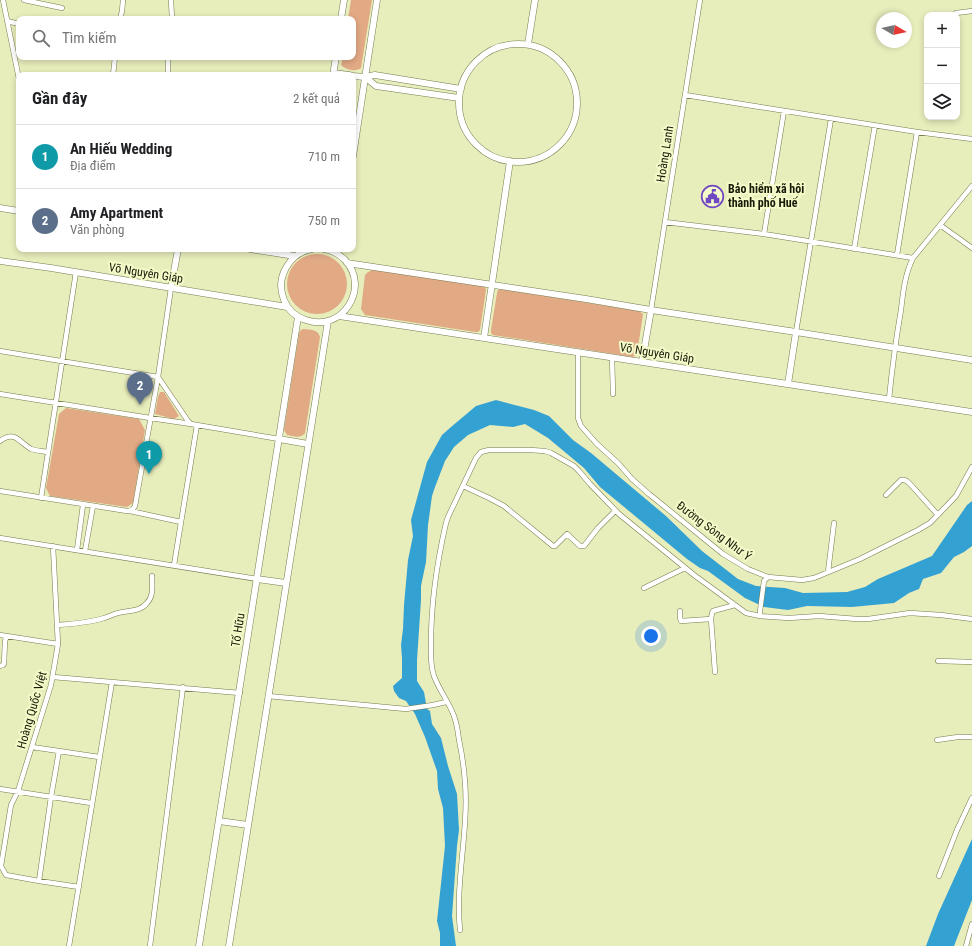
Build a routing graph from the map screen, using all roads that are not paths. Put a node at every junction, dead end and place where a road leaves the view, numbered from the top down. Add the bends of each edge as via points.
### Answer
1 (3, 0) edge
2 (24, 0) edge
3 (123, 0) edge
4 (171, 0) edge
5 (344, 0) edge
6 (377, 0) edge
7 (535, 0) edge
8 (700, 0) edge
9 (62, 8) dead end
10 (972, 11) edge
11 (960, 13) edge
12 (121, 16) edge
13 (172, 16) edge
14 (341, 16) edge
15 (7, 21) junction
16 (16, 23) edge
17 (528, 44) junction
18 (115, 60) edge
19 (168, 60) edge
20 (335, 60) edge
21 (18, 72) edge
22 (113, 72) edge
23 (168, 72) edge
24 (333, 72) edge
25 (356, 76) edge
26 (365, 77) junction
27 (401, 79) junction
28 (436, 85) junction
29 (461, 89) junction
30 (399, 90) junction
31 (435, 95) junction
32 (685, 95) junction
33 (459, 98) junction
34 (784, 111) junction
35 (831, 119) junction
36 (875, 125) junction
37 (917, 132) junction
38 (356, 136) edge
39 (972, 139) edge
40 (510, 161) junction
41 (972, 186) edge
42 (0, 208) edge
43 (16, 211) edge
44 (665, 222) junction
45 (940, 225) junction
46 (764, 234) junction
47 (810, 242) junction
48 (972, 248) edge
49 (854, 249) junction
50 (177, 252) edge
51 (269, 252) edge
52 (301, 252) edge
53 (339, 252) edge
54 (897, 255) junction
55 (295, 256) junction
56 (913, 258) junction
57 (0, 261) edge
58 (347, 263) junction
59 (76, 272) junction
60 (492, 285) junction
61 (171, 288) junction
62 (288, 306) junction
63 (651, 310) junction
64 (339, 316) junction
65 (298, 317) junction
66 (328, 321) junction
67 (796, 332) junction
68 (484, 338) junction
69 (895, 348) junction
70 (0, 351) edge
71 (578, 352) junction
72 (612, 357) junction
73 (972, 360) edge
74 (63, 362) junction
75 (642, 362) junction
76 (158, 377) junction
77 (788, 384) junction
78 (0, 394) edge
79 (613, 394) dead end
80 (889, 399) junction
81 (56, 403) junction
82 (972, 412) edge
83 (150, 418) junction
84 (194, 424) junction
85 (279, 439) junction
86 (0, 441) edge
87 (308, 444) junction
88 (48, 452) junction
89 (972, 467) edge
90 (463, 486) junction
91 (0, 492) edge
92 (886, 496) dead end
93 (41, 498) junction
94 (83, 505) junction
95 (93, 506) junction
96 (130, 511) junction
97 (615, 511) junction
98 (938, 515) junction
99 (181, 522) junction
100 (834, 523) dead end
101 (0, 538) edge
102 (53, 546) junction
103 (77, 550) junction
104 (85, 552) junction
105 (174, 566) junction
106 (685, 568) junction
107 (828, 572) junction
108 (152, 576) dead end
109 (768, 576) junction
110 (257, 579) junction
111 (286, 583) junction
112 (644, 588) dead end
113 (735, 605) junction
114 (680, 611) dead end
115 (760, 613) junction
116 (711, 618) junction
117 (972, 619) edge
118 (57, 625) junction
119 (0, 635) edge
120 (7, 636) junction
121 (58, 644) junction
122 (938, 661) dead end
123 (972, 662) edge
124 (0, 666) edge
125 (715, 672) dead end
126 (53, 677) junction
127 (112, 682) junction
128 (183, 687) junction
129 (240, 693) junction
130 (268, 696) junction
131 (446, 702) junction
132 (972, 737) edge
133 (937, 740) dead end
134 (32, 747) junction
135 (59, 751) junction
136 (99, 757) junction
137 (0, 789) edge
138 (18, 792) junction
139 (51, 797) junction
140 (972, 798) edge
141 (91, 803) junction
142 (219, 821) junction
143 (248, 825) junction
144 (939, 876) dead end
145 (39, 881) junction
146 (79, 887) junction
147 (972, 924) edge
148 (460, 930) dead end
149 (69, 946) edge
150 (150, 946) edge
151 (199, 946) edge
152 (229, 946) edge
153 (966, 946) edge

1 - 15 street
2 - 9 street
3 - 12 street
4 - 13 street
5 - 14 street
6 - 26 street
7 - 17 street
8 - 32 street, Hoàng Lanh
10 - 11 street
15 - 16 street
15 - 21 street
17 - 29 street via 506,45 486,53 470,69
17 - 40 street via 550,53 566,68 575,89 576,112 562,143 553,150 533,160
18 - 22 street
19 - 23 street
20 - 24 street
25 - 26 street
26 - 27 street via 375,75
26 - 30 street via 376,86
26 - 38 street
27 - 28 street
27 - 30 street
28 - 29 street
28 - 31 street
29 - 33 street
30 - 31 street
31 - 33 street
32 - 34 street
32 - 44 street, Hoàng Lanh
33 - 40 street via 462,120 472,140 489,154
34 - 35 street
34 - 46 street
35 - 36 street
35 - 47 street
36 - 37 street
36 - 49 street
37 - 39 street
37 - 54 street
40 - 60 street
41 - 45 street
42 - 43 street
44 - 46 street
44 - 63 street, Hoàng Lanh
45 - 48 street
45 - 56 street
46 - 47 street
47 - 49 street
47 - 67 street
49 - 54 street
50 - 61 street
51 - 55 street
52 - 55 street
53 - 58 street
54 - 56 street
55 - 62 street via 286,267 282,280 282,294
56 - 69 street via 905,285
57 - 59 street, Võ Nguyên Giáp
58 - 60 street
58 - 64 street via 354,276 354,291 349,305
59 - 61 street, Võ Nguyên Giáp
59 - 74 street
60 - 63 street
60 - 68 street
61 - 62 street, Võ Nguyên Giáp
61 - 76 street
62 - 65 street
63 - 67 street
63 - 75 street
64 - 66 street
64 - 68 street, Võ Nguyên Giáp
65 - 66 street via 310,322
65 - 85 street, Tố Hữu
66 - 87 street
67 - 69 street
67 - 77 street
68 - 71 street, Võ Nguyên Giáp
69 - 73 street
69 - 80 street
70 - 74 street
71 - 72 street, Võ Nguyên Giáp
71 - 109 street, Đường Sông Như Ý via 578,418 581,426 632,479 723,554 748,569
72 - 75 street, Võ Nguyên Giáp
72 - 79 street
74 - 76 street
74 - 81 street
75 - 77 street, Võ Nguyên Giáp
76 - 83 street
76 - 84 street via 188,421
77 - 80 street, Võ Nguyên Giáp
78 - 81 street
80 - 82 street, Võ Nguyên Giáp
81 - 83 street
81 - 88 street
83 - 84 street
83 - 96 street via 135,506
84 - 85 street
84 - 99 street
85 - 87 street
85 - 110 street, Tố Hữu
86 - 88 street via 13,437 36,451
87 - 111 street
88 - 93 street
89 - 98 street, Đường Sông Như Ý via 956,496
90 - 97 street via 481,452 545,451 574,466
90 - 97 street via 504,506 554,547 567,534 580,546 584,546
90 - 131 street via 445,528 433,598 431,658 434,676
91 - 93 street
92 - 98 street via 898,482 907,481
93 - 94 street
94 - 95 street
94 - 103 street
95 - 96 street
95 - 104 street
96 - 99 street
97 - 106 street
98 - 107 street, Đường Sông Như Ý via 918,530
99 - 105 street
100 - 107 street
101 - 102 street
102 - 103 street
102 - 118 street, Hoàng Quốc Việt
103 - 104 street
104 - 105 street
105 - 110 street
106 - 112 street
106 - 113 street
107 - 109 street, Đường Sông Như Ý via 802,580
108 - 118 street via 151,598 142,608 91,621
109 - 115 street via 764,581
110 - 111 street
110 - 129 street, Tố Hữu
111 - 130 street
113 - 115 street via 746,613
113 - 116 street via 713,611
114 - 116 street via 681,621
115 - 117 street via 789,618 819,616 868,619 910,613
116 - 125 street
118 - 121 street, Hoàng Quốc Việt
119 - 120 street
120 - 121 street
120 - 124 street via 4,664
121 - 126 street, Hoàng Quốc Việt
122 - 123 street
126 - 127 street
126 - 134 street, Hoàng Quốc Việt
127 - 128 street
127 - 136 street
128 - 129 street
128 - 150 street
129 - 142 street, Tố Hữu
130 - 131 street via 406,709
130 - 143 street
131 - 148 street via 457,727 466,784 459,898
132 - 133 street
134 - 135 street
134 - 138 street, Hoàng Quốc Việt
135 - 136 street
135 - 139 street
136 - 141 street
137 - 138 street
138 - 139 street
138 - 145 street, Hoàng Quốc Việt via 12,805 1,866 6,875
139 - 141 street
139 - 145 street
140 - 144 street via 956,830
141 - 146 street
142 - 143 street
142 - 151 street, Tố Hữu
143 - 152 street
145 - 146 street
146 - 149 street
147 - 153 street

